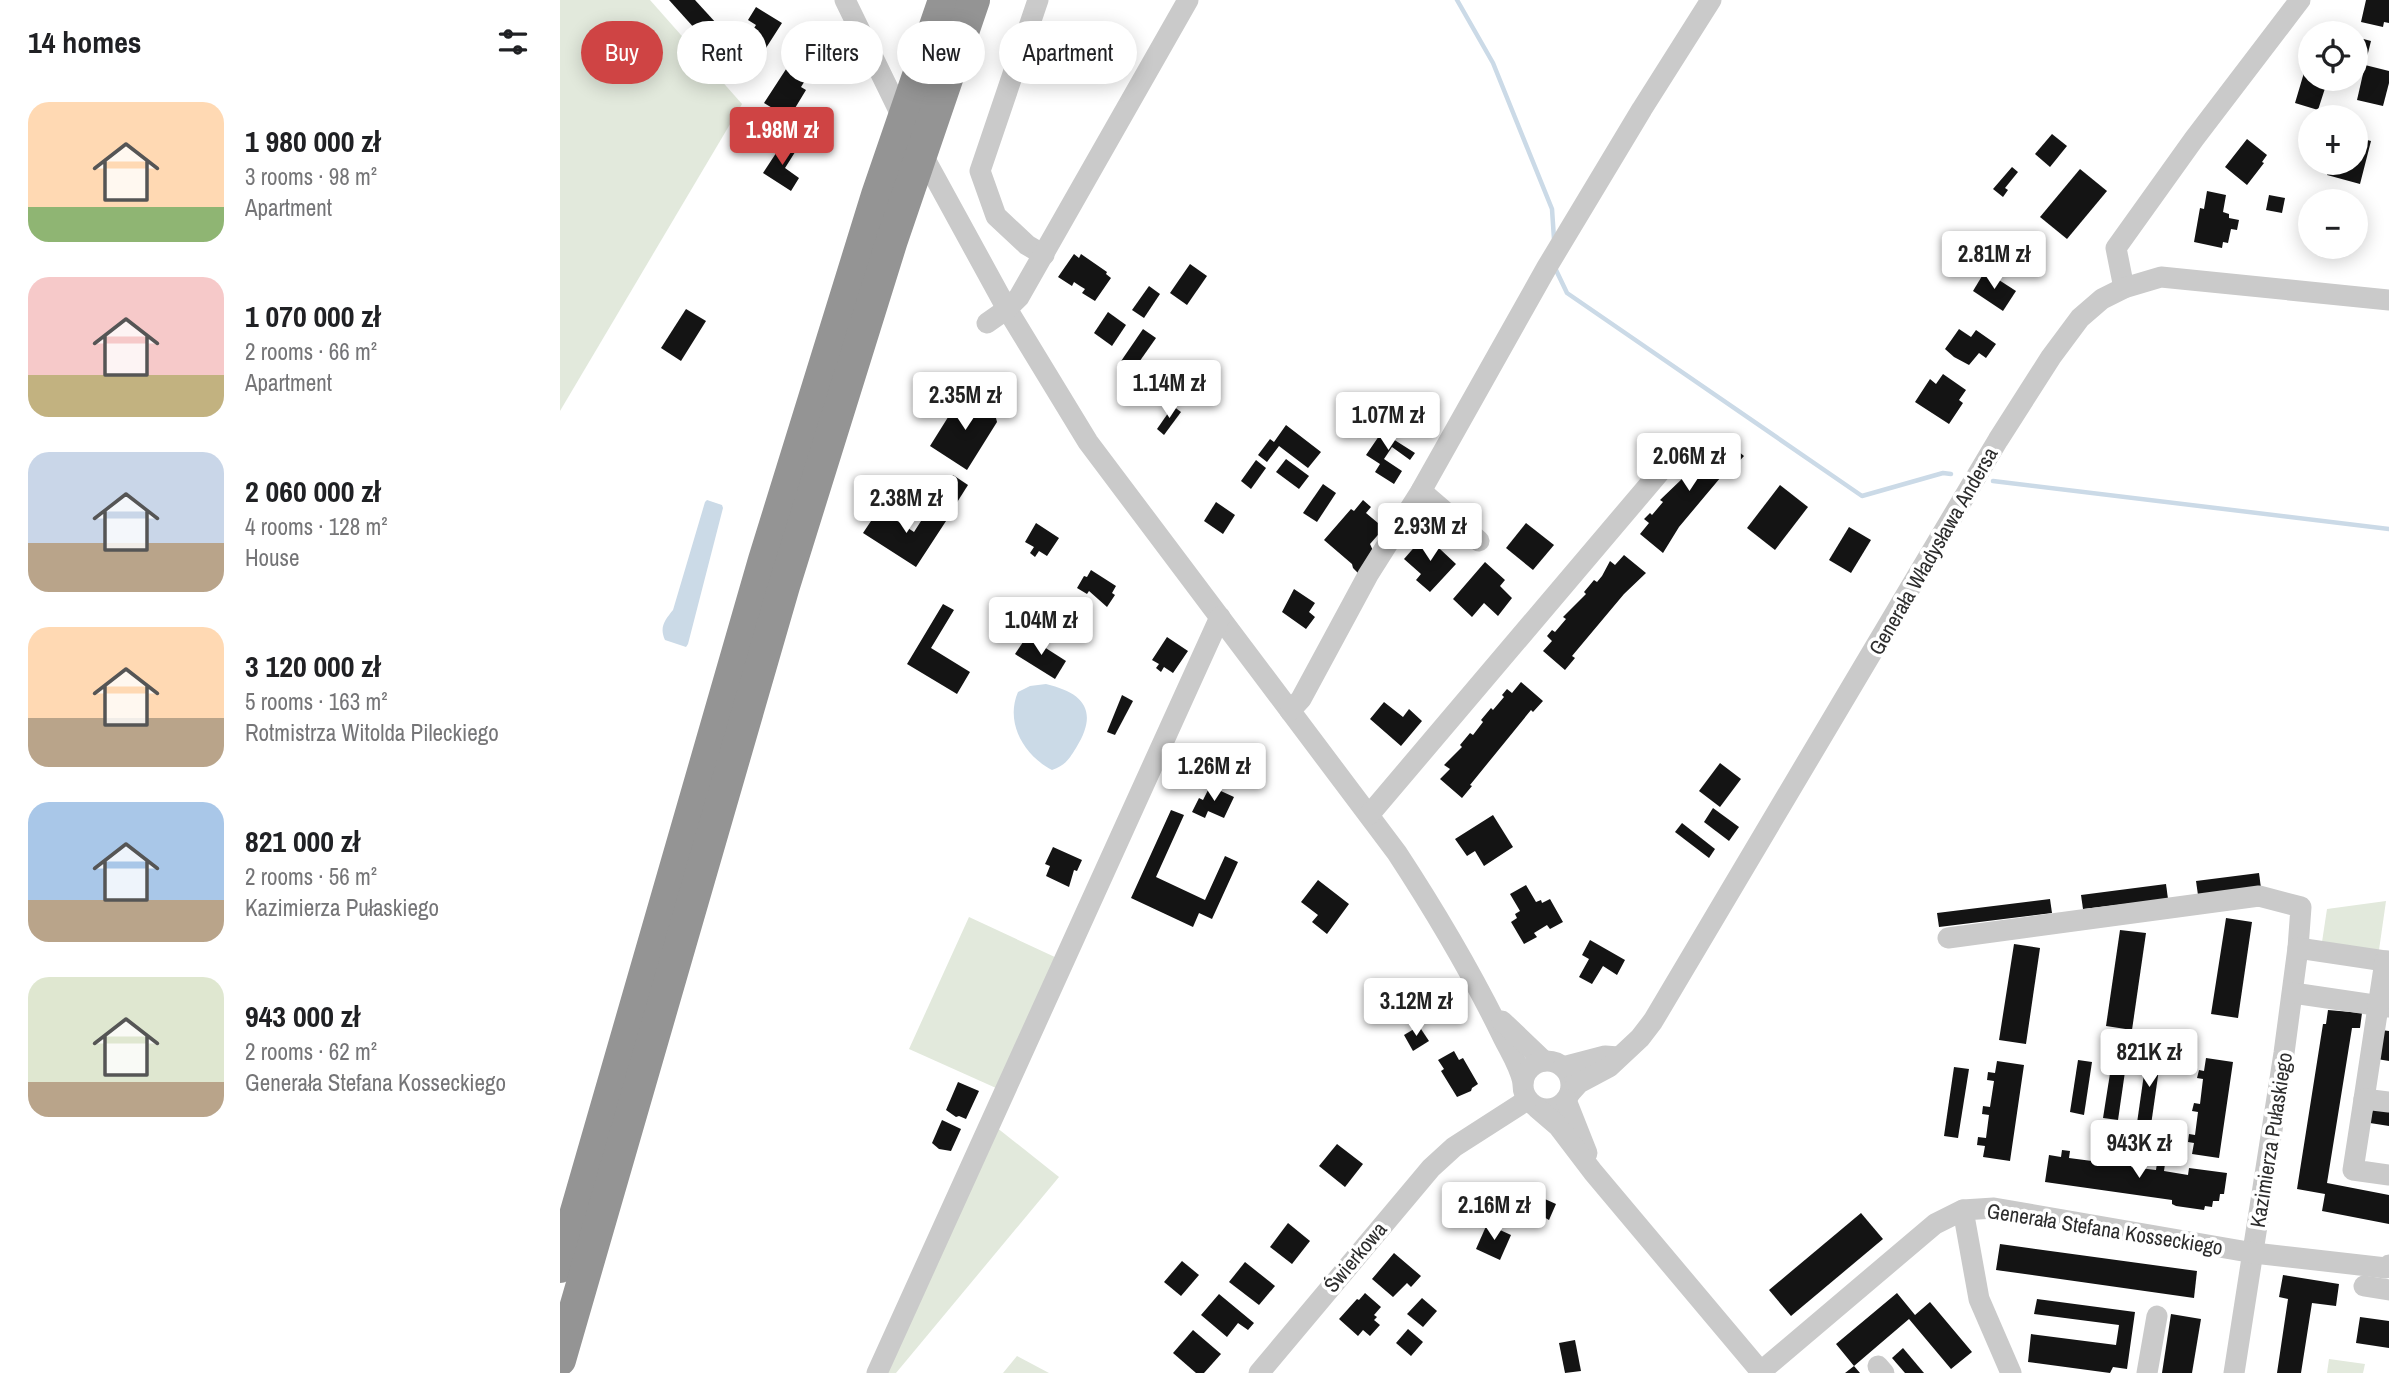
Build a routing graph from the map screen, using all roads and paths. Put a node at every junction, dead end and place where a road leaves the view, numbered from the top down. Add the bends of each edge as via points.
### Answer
1 (845, 0) edge
2 (943, 0) edge
3 (974, 0) edge
4 (1038, 0) edge
5 (1188, 0) edge
6 (1711, 0) edge
7 (2300, 0) edge
8 (1044, 255) junction
9 (2124, 288) junction
10 (2389, 300) edge
11 (1007, 309) junction
12 (987, 323) dead end
13 (1681, 447) dead end
14 (1421, 491) junction
15 (1479, 541) dead end
16 (1220, 617) junction
17 (1290, 711) junction
18 (1368, 815) junction
19 (1948, 938) dead end
20 (2298, 948) junction
21 (2387, 961) edge
22 (2293, 993) junction
23 (1489, 1006) junction
24 (2383, 1006) edge
25 (1618, 1057) junction
26 (1553, 1064) junction
27 (1529, 1096) junction
28 (1568, 1096) junction
29 (2364, 1099) junction
30 (2389, 1102) edge
31 (1593, 1172) junction
32 (2389, 1175) edge
33 (1963, 1210) junction
34 (2254, 1253) junction
35 (2389, 1265) edge
36 (560, 1268) edge
37 (2364, 1286) dead end
38 (2389, 1290) edge
39 (2157, 1315) dead end
40 (560, 1360) edge
41 (877, 1373) edge
42 (1259, 1373) edge
43 (1761, 1373) edge
44 (2011, 1373) edge
45 (2147, 1373) edge
46 (2234, 1373) edge

1 - 11 street via 903,119
2 - 36 highway via 764,560
3 - 40 highway via 892,240 784,586
4 - 8 street via 980,172 996,216
5 - 8 street
6 - 14 street via 1547,267
7 - 9 street via 2116,248
8 - 11 street
9 - 10 street, Generała Władysława Andersa via 2161,277
9 - 25 street, Generała Władysława Andersa via 2080,318 2051,357 1653,1021
11 - 12 street
11 - 16 street via 1088,442
13 - 18 street
14 - 15 street
14 - 17 street
16 - 17 street
16 - 41 street
17 - 18 street
18 - 23 street via 1442,923
19 - 20 street, Kazimierza Pułaskiego via 2259,896 2301,907
20 - 21 street
20 - 22 street, Kazimierza Pułaskiego
21 - 24 street
22 - 24 street
22 - 34 street, Kazimierza Pułaskiego
23 - 26 street
23 - 27 street
24 - 29 street
25 - 26 street
25 - 28 street, Generała Władysława Andersa
26 - 27 street via 1530,1068
26 - 28 street via 1570,1077
27 - 28 street via 1553,1109
27 - 31 street
27 - 42 street, Świerkowa via 1431,1168
28 - 31 street
29 - 30 street
29 - 32 street via 2353,1170
31 - 43 street
33 - 34 street, Generała Stefana Kosseckiego via 1994,1208
33 - 43 street, Generała Stefana Kosseckiego via 1935,1224
33 - 44 street via 1979,1298
34 - 35 street, Generała Stefana Kosseckiego
34 - 46 street, Kazimierza Pułaskiego
37 - 38 street
39 - 45 street

